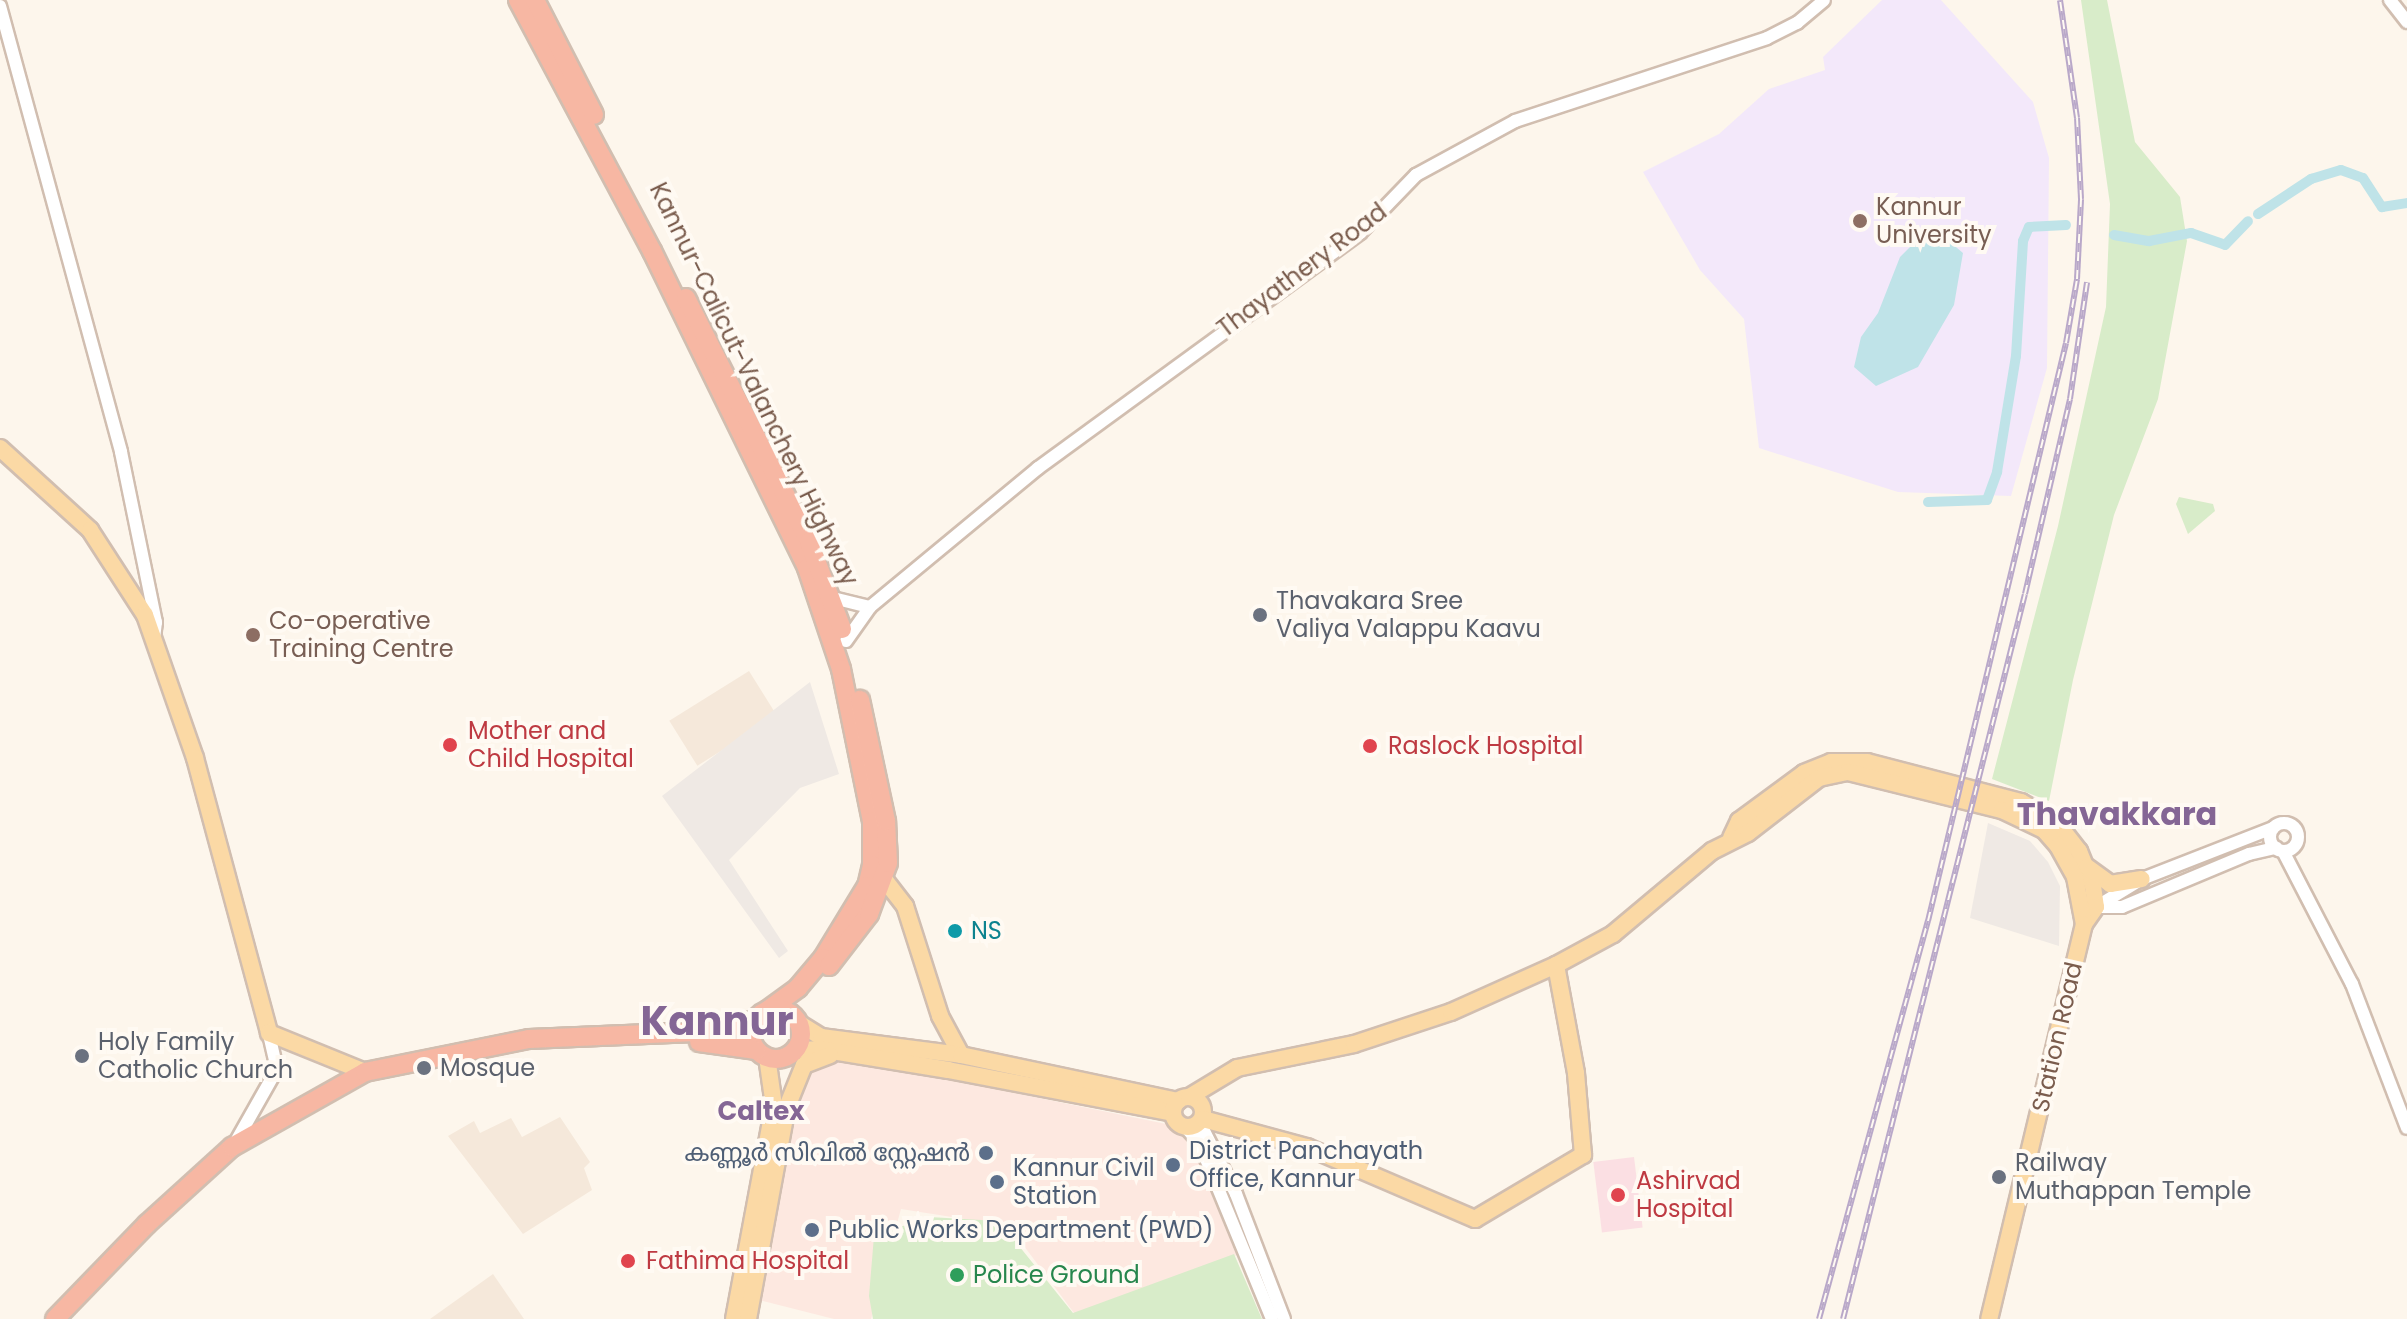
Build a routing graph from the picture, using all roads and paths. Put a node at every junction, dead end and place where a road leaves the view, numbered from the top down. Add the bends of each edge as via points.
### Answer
1 (518, 0) edge
2 (535, 0) edge
3 (1824, 0) edge
4 (2390, 0) edge
5 (0, 6) edge
6 (2407, 22) edge
7 (0, 448) edge
8 (826, 599) junction
9 (870, 607) junction
10 (154, 638) junction
11 (846, 641) junction
12 (2273, 828) junction
13 (1731, 838) junction
14 (2285, 848) junction
15 (872, 865) junction
16 (2086, 866) junction
17 (885, 879) junction
18 (2142, 879) junction
19 (2087, 913) junction
20 (1556, 965) junction
21 (762, 1014) junction
22 (795, 1019) junction
23 (269, 1033) junction
24 (693, 1038) junction
25 (754, 1051) junction
26 (794, 1052) junction
27 (839, 1053) junction
28 (961, 1055) junction
29 (376, 1072) junction
30 (1180, 1104) junction
31 (780, 1106) junction
32 (1196, 1123) junction
33 (2407, 1128) edge
34 (232, 1147) junction
35 (55, 1319) edge
36 (69, 1319) edge
37 (734, 1319) edge
38 (748, 1319) edge
39 (1272, 1319) edge
40 (1284, 1319) edge
41 (1989, 1319) edge

1 - 8 highway, Kannur-Calicut-Valanchery Highway via 652,251
2 - 8 highway, Kannur-Calicut-Valanchery Highway via 716,351
3 - 9 street, Thayathery Road via 1767,38 1515,121 1416,175 1360,233 1099,421
4 - 6 street
5 - 10 street via 121,452 156,622
7 - 10 main road via 90,530
8 - 9 street
8 - 11 highway, Kannur-Calicut-Valanchery Highway
8 - 15 highway, Kannur-Calicut-Valanchery Highway via 863,770
9 - 11 street, Thayathery Road
10 - 23 main road via 195,758
11 - 17 highway, Kannur-Calicut-Valanchery Highway via 886,821
12 - 14 street via 2271,841
12 - 14 street via 2290,825 2296,831
12 - 18 street
13 - 16 main road via 1739,821 1804,773 1831,762 1867,762 2041,811 2057,823
13 - 19 main road, Station Road via 1748,833 1805,785 1848,772 1979,805 2044,830 2075,877
13 - 20 main road via 1630,922
14 - 19 street via 2249,854 2122,907
14 - 33 street via 2352,984
15 - 17 main road
15 - 21 highway, Kannur-Calicut-Valanchery Highway via 867,886 837,938 804,980
16 - 18 main road via 2110,884
16 - 19 main road
17 - 22 highway, Kannur-Calicut-Valanchery Highway via 853,940 803,992
17 - 28 main road via 905,906 940,1016
18 - 19 street
19 - 41 main road, Station Road
20 - 30 main road via 1451,1012 1354,1044 1237,1068
20 - 32 main road via 1576,1073 1583,1155 1475,1219 1307,1147
21 - 22 highway
21 - 24 highway
21 - 25 highway via 751,1034
22 - 26 highway via 800,1036
22 - 28 main road via 821,1037
23 - 29 main road
23 - 34 street via 277,1069
24 - 25 highway
24 - 29 highway via 531,1049
25 - 26 highway
25 - 31 main road
25 - 31 main road
26 - 27 main road
26 - 31 main road
27 - 30 main road
27 - 31 main road via 804,1065
28 - 30 main road
29 - 34 highway
29 - 36 highway via 233,1160
30 - 32 main road
30 - 32 main road via 1202,1106
31 - 37 main road
31 - 38 main road
32 - 39 street via 1199,1142
32 - 40 street via 1236,1194
34 - 35 highway via 147,1224

